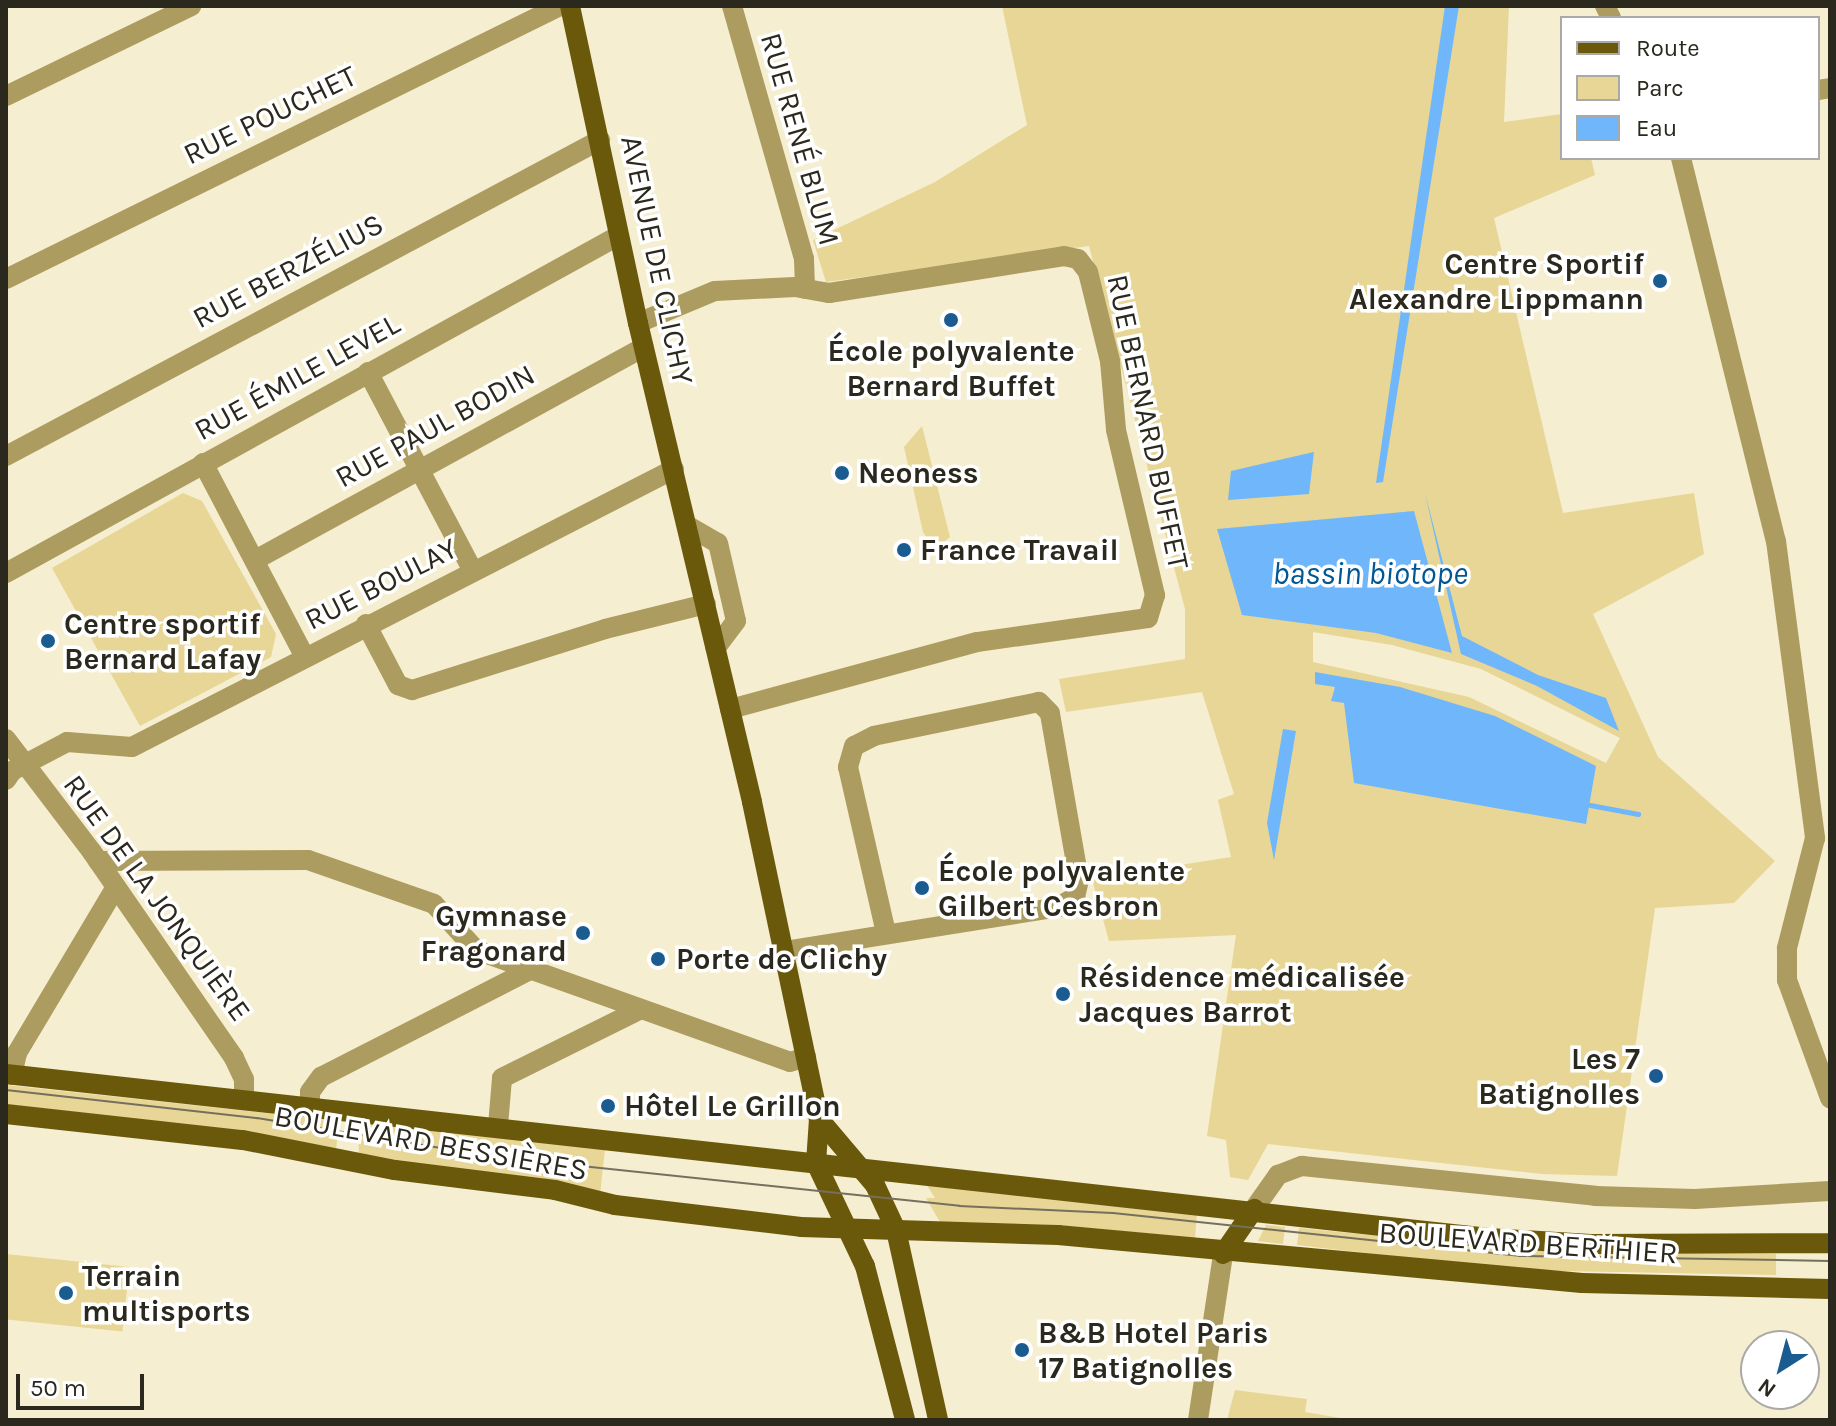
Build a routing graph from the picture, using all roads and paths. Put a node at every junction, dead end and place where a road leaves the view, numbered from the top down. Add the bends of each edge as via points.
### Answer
1 (191, 6) edge
2 (560, 6) edge
3 (570, 6) edge
4 (732, 6) edge
5 (6, 96) edge
6 (600, 140) junction
7 (1681, 160) edge
8 (618, 236) junction
9 (6, 279) edge
10 (805, 289) junction
11 (638, 323) junction
12 (644, 347) junction
13 (368, 372) junction
14 (6, 456) edge
15 (203, 463) junction
16 (419, 469) junction
17 (674, 469) junction
18 (688, 526) junction
19 (255, 560) junction
20 (473, 571) junction
21 (6, 573) edge
22 (706, 604) junction
23 (366, 624) junction
24 (716, 648) junction
25 (305, 657) junction
26 (730, 709) junction
27 (6, 739) edge
28 (24, 764) junction
29 (6, 780) edge
30 (98, 861) junction
31 (116, 887) junction
32 (886, 933) junction
33 (784, 951) junction
34 (530, 970) junction
35 (639, 1010) junction
36 (806, 1057) junction
37 (9, 1074) edge
38 (1830, 1098) edge
39 (244, 1099) junction
40 (310, 1106) junction
41 (6, 1114) edge
42 (819, 1119) junction
43 (498, 1126) junction
44 (816, 1163) junction
45 (853, 1165) junction
46 (1830, 1191) edge
47 (1254, 1209) junction
48 (846, 1229) junction
49 (896, 1230) junction
50 (1830, 1243) edge
51 (1223, 1254) junction
52 (1830, 1289) edge
53 (905, 1420) edge
54 (938, 1420) edge
55 (1198, 1420) edge

1 - 5 street
2 - 9 street, RUE POUCHET
3 - 6 main road, AVENUE DE CLICHY
4 - 10 street, RUE RENÉ BLUM via 804,259
6 - 8 main road, AVENUE DE CLICHY
6 - 14 street, RUE BERZÉLIUS
7 - 38 street via 1776,541 1815,838 1787,948 1787,980
8 - 11 main road, AVENUE DE CLICHY
8 - 13 street, RUE ÉMILE LEVEL
10 - 11 street, RUE BERNARD BUFFET via 715,291
10 - 26 street, RUE BERNARD BUFFET via 829,293 1064,256 1078,259 1088,272 1110,361 1116,430 1155,607 1148,618 1134,623 977,642
11 - 12 main road, AVENUE DE CLICHY
12 - 16 street, RUE PAUL BODIN
12 - 17 main road, AVENUE DE CLICHY
13 - 15 street, RUE ÉMILE LEVEL
13 - 16 street
15 - 19 street
15 - 21 street, RUE ÉMILE LEVEL
16 - 19 street, RUE PAUL BODIN
16 - 20 street
17 - 18 main road, AVENUE DE CLICHY
17 - 20 street, RUE BOULAY
18 - 22 main road, AVENUE DE CLICHY
18 - 24 street via 718,543 729,590 736,621
19 - 25 street
20 - 23 street, RUE BOULAY
22 - 23 street via 605,629 412,690 398,685
22 - 24 main road, AVENUE DE CLICHY
23 - 25 street, RUE BOULAY
24 - 26 main road, AVENUE DE CLICHY
25 - 28 street, RUE BOULAY via 132,747 67,742
26 - 33 main road, AVENUE DE CLICHY
27 - 28 street, RUE DE LA JONQUIÈRE
28 - 29 street, RUE BOULAY
28 - 30 street, RUE DE LA JONQUIÈRE
30 - 31 street, RUE DE LA JONQUIÈRE
30 - 34 street via 308,860 434,904 476,950
31 - 37 street
31 - 39 street, RUE DE LA JONQUIÈRE via 234,1058 244,1079
32 - 32 street via 1058,907 1075,897 1079,880 1050,713 1039,702 874,736 854,746 848,767
32 - 33 street
33 - 36 main road, AVENUE DE CLICHY
34 - 35 street
34 - 40 street via 321,1077 310,1092
35 - 36 street via 790,1062
35 - 43 street via 502,1078
36 - 42 main road, AVENUE DE CLICHY
37 - 39 main road, BOULEVARD BESSIÈRES
39 - 40 main road, BOULEVARD BESSIÈRES
40 - 43 main road, BOULEVARD BESSIÈRES
41 - 48 main road, BOULEVARD BESSIÈRES via 243,1140 395,1170 555,1190 615,1205
42 - 44 main road, AVENUE DE CLICHY
42 - 45 main road, AVENUE DE CLICHY
43 - 44 main road, BOULEVARD BESSIÈRES
44 - 45 main road, BOULEVARD BERTHIER
44 - 48 main road
45 - 47 main road, BOULEVARD BERTHIER
45 - 49 main road, AVENUE DE CLICHY via 875,1185
46 - 47 street via 1695,1199 1595,1196 1306,1166 1278,1175
47 - 50 main road, BOULEVARD BERTHIER via 1576,1244
47 - 51 main road
48 - 49 main road, BOULEVARD BERTHIER
48 - 53 main road via 884,1326
49 - 51 main road, BOULEVARD BERTHIER via 1058,1235
49 - 54 main road, AVENUE DE CLICHY
51 - 52 main road, BOULEVARD BERTHIER via 1582,1283
51 - 55 street

